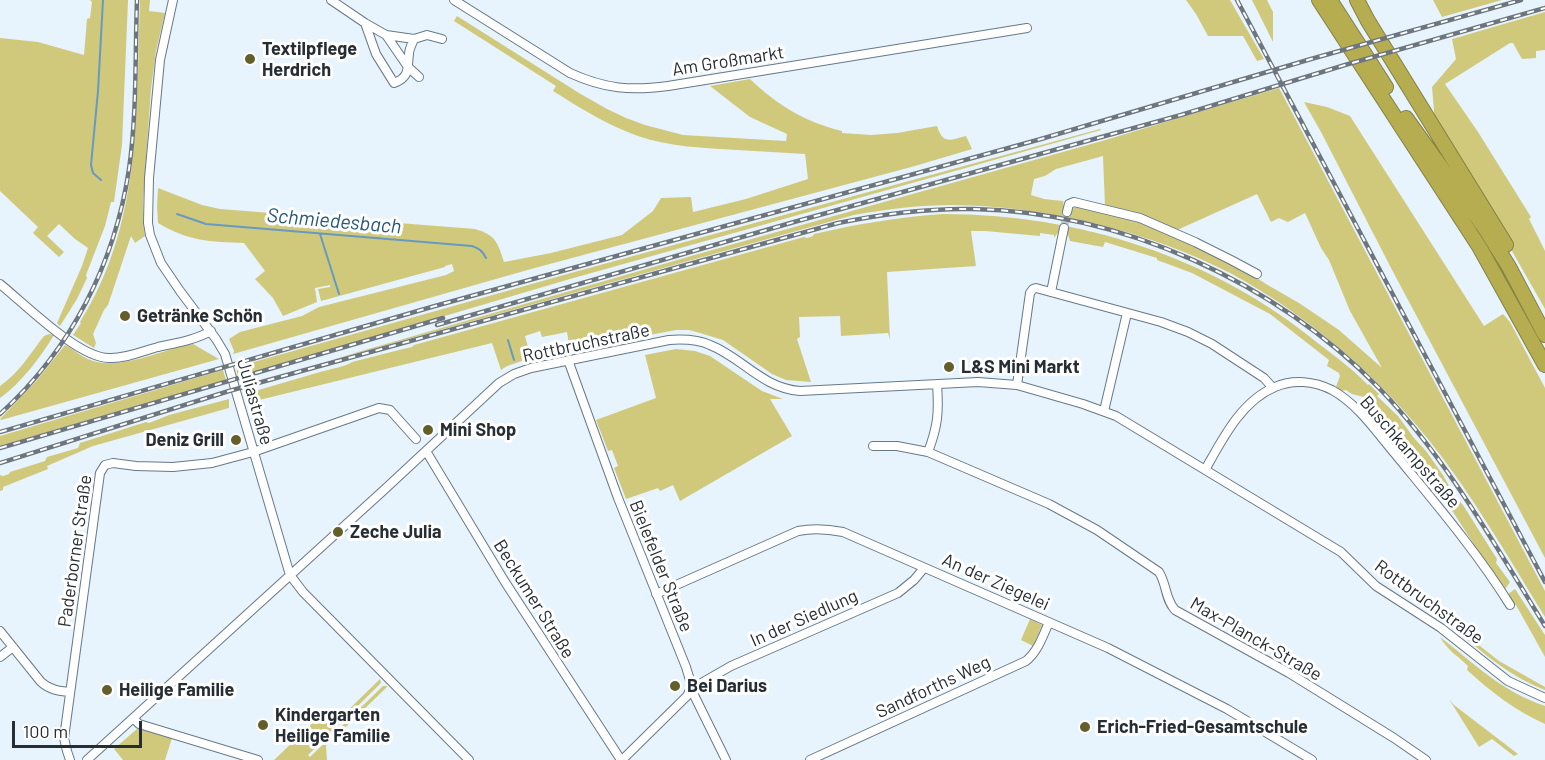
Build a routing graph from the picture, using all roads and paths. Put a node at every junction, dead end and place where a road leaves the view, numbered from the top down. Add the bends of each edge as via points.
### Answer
1 (173, 0) edge
2 (332, 0) edge
3 (454, 0) edge
4 (1319, 0) edge
5 (1330, 0) edge
6 (1357, 0) edge
7 (365, 23) junction
8 (1027, 28) dead end
9 (386, 35) junction
10 (414, 39) junction
11 (442, 39) dead end
12 (408, 67) junction
13 (418, 77) dead end
14 (1067, 212) dead end
15 (1064, 228) tunnel mouth
16 (1257, 274) dead end
17 (0, 284) edge
18 (1051, 292) junction
19 (1127, 313) junction
20 (1545, 314) edge
21 (211, 331) junction
22 (1545, 335) edge
23 (568, 360) junction
24 (1545, 365) edge
25 (937, 384) junction
26 (1017, 385) junction
27 (1273, 388) junction
28 (1104, 411) junction
29 (416, 440) dead end
30 (873, 446) dead end
31 (426, 451) junction
32 (253, 452) junction
33 (928, 452) junction
34 (1205, 470) junction
35 (924, 568) junction
36 (290, 575) junction
37 (656, 594) junction
38 (1510, 605) dead end
39 (1049, 622) junction
40 (0, 631) edge
41 (14, 647) junction
42 (0, 657) edge
43 (691, 689) junction
44 (70, 692) junction
45 (1545, 698) edge
46 (133, 718) junction
47 (70, 760) edge
48 (87, 760) edge
49 (258, 760) edge
50 (469, 760) edge
51 (622, 760) edge
52 (726, 760) edge
53 (810, 760) edge
54 (1312, 760) edge
55 (1425, 760) edge

1 - 21 street, Juliastraße via 160,60 148,222 161,263
2 - 7 street
3 - 8 street, Am Großmarkt via 570,73 622,88 669,86
4 - 24 highway via 1480,248
5 - 22 highway via 1409,123 1477,217
6 - 20 highway
7 - 9 street
7 - 12 street via 376,54 394,83 406,76
9 - 10 street
9 - 12 street
10 - 11 street via 427,35
10 - 12 street
12 - 13 street
14 - 16 street via 1074,202 1140,218
15 - 18 street
17 - 21 street via 76,346 98,357 123,357
18 - 19 street
18 - 26 street via 1036,288 1030,293
19 - 27 street via 1161,322 1212,344
19 - 28 street
21 - 32 street, Juliastraße via 225,354
23 - 25 street, Rottbruchstraße via 681,339 721,350 789,391
23 - 31 street, Rottbruchstraße via 531,368 499,383
23 - 37 street, Bielefelder Straße
25 - 26 street, Rottbruchstraße
25 - 33 street via 939,413
26 - 28 street, Rottbruchstraße
27 - 34 street via 1236,420
27 - 38 street, Buschkampstraße via 1293,382 1314,383 1334,391 1352,405 1463,537
28 - 34 street, Rottbruchstraße
29 - 32 street, Paderborner Straße via 390,410 380,408
30 - 33 street, Max-Planck-Straße
31 - 36 street, Rottbruchstraße
31 - 51 street, Beckumer Straße via 505,582
32 - 36 street, Juliastraße
32 - 44 street, Paderborner Straße via 193,466 105,465
33 - 55 street, Max-Planck-Straße via 1049,504 1097,530 1159,572 1175,610 1289,673
34 - 45 street, Rottbruchstraße via 1341,552 1376,586 1438,626 1508,681
35 - 37 street, An der Ziegelei via 843,532 811,528
35 - 39 street, An der Ziegelei
35 - 43 street, In der Siedlung via 898,593 731,666
36 - 46 street, Rottbruchstraße
36 - 50 street, Juliastraße
37 - 43 street, Bielefelder Straße
39 - 53 street, Sandforths Weg via 1038,648 1026,661
39 - 54 street, An der Ziegelei via 1178,683
40 - 41 street
41 - 42 street
41 - 44 street via 47,688
43 - 51 street
43 - 52 street, Bielefelder Straße
44 - 47 street, Paderborner Straße via 64,738
46 - 48 street, Rottbruchstraße
46 - 49 street via 139,724

